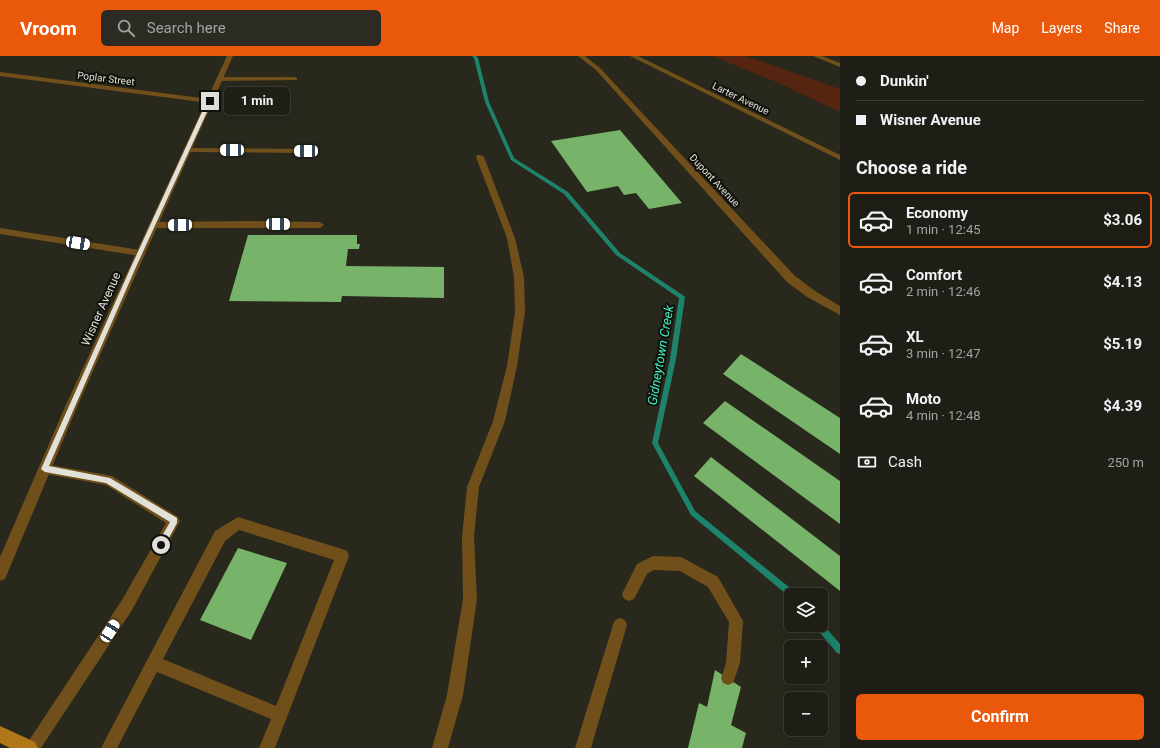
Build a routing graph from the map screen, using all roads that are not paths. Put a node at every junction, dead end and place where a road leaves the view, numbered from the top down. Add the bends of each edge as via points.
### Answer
1 (230, 56) edge
2 (581, 56) edge
3 (633, 56) edge
4 (816, 56) edge
5 (840, 65) edge
6 (0, 74) edge
7 (220, 79) junction
8 (295, 79) dead end
9 (210, 101) junction
10 (187, 150) junction
11 (306, 151) dead end
12 (480, 157) dead end
13 (840, 158) edge
14 (153, 225) junction
15 (320, 225) dead end
16 (0, 230) edge
17 (140, 253) junction
18 (840, 311) edge
19 (45, 469) junction
20 (0, 574) edge
21 (630, 594) dead end
22 (620, 625) dead end
23 (154, 662) junction
24 (728, 678) dead end
25 (280, 715) junction
26 (0, 734) edge
27 (29, 748) edge
28 (32, 748) edge
29 (109, 748) edge
30 (267, 748) edge
31 (440, 748) edge
32 (583, 748) edge

1 - 7 street, Wisner Avenue
2 - 18 street, Dupont Avenue via 598,69 791,279
3 - 13 street, Larter Avenue
4 - 5 street
6 - 9 street, Poplar Street
7 - 8 lane
7 - 9 street, Wisner Avenue
9 - 10 street, Wisner Avenue
10 - 11 lane
10 - 14 street, Wisner Avenue
12 - 31 lane via 511,238 519,278 520,312 512,366 499,421 473,487 468,537 470,599 455,695
14 - 15 lane
14 - 17 street, Wisner Avenue
16 - 17 street
17 - 19 street, Wisner Avenue
19 - 20 street, Wisner Avenue
19 - 28 lane via 108,480 174,521 127,604
21 - 24 lane via 642,570 653,563 681,564 713,582 736,621 733,664
22 - 32 lane
23 - 25 lane
23 - 25 lane via 220,536 238,523 342,556
23 - 29 lane
25 - 30 lane
26 - 27 main road

